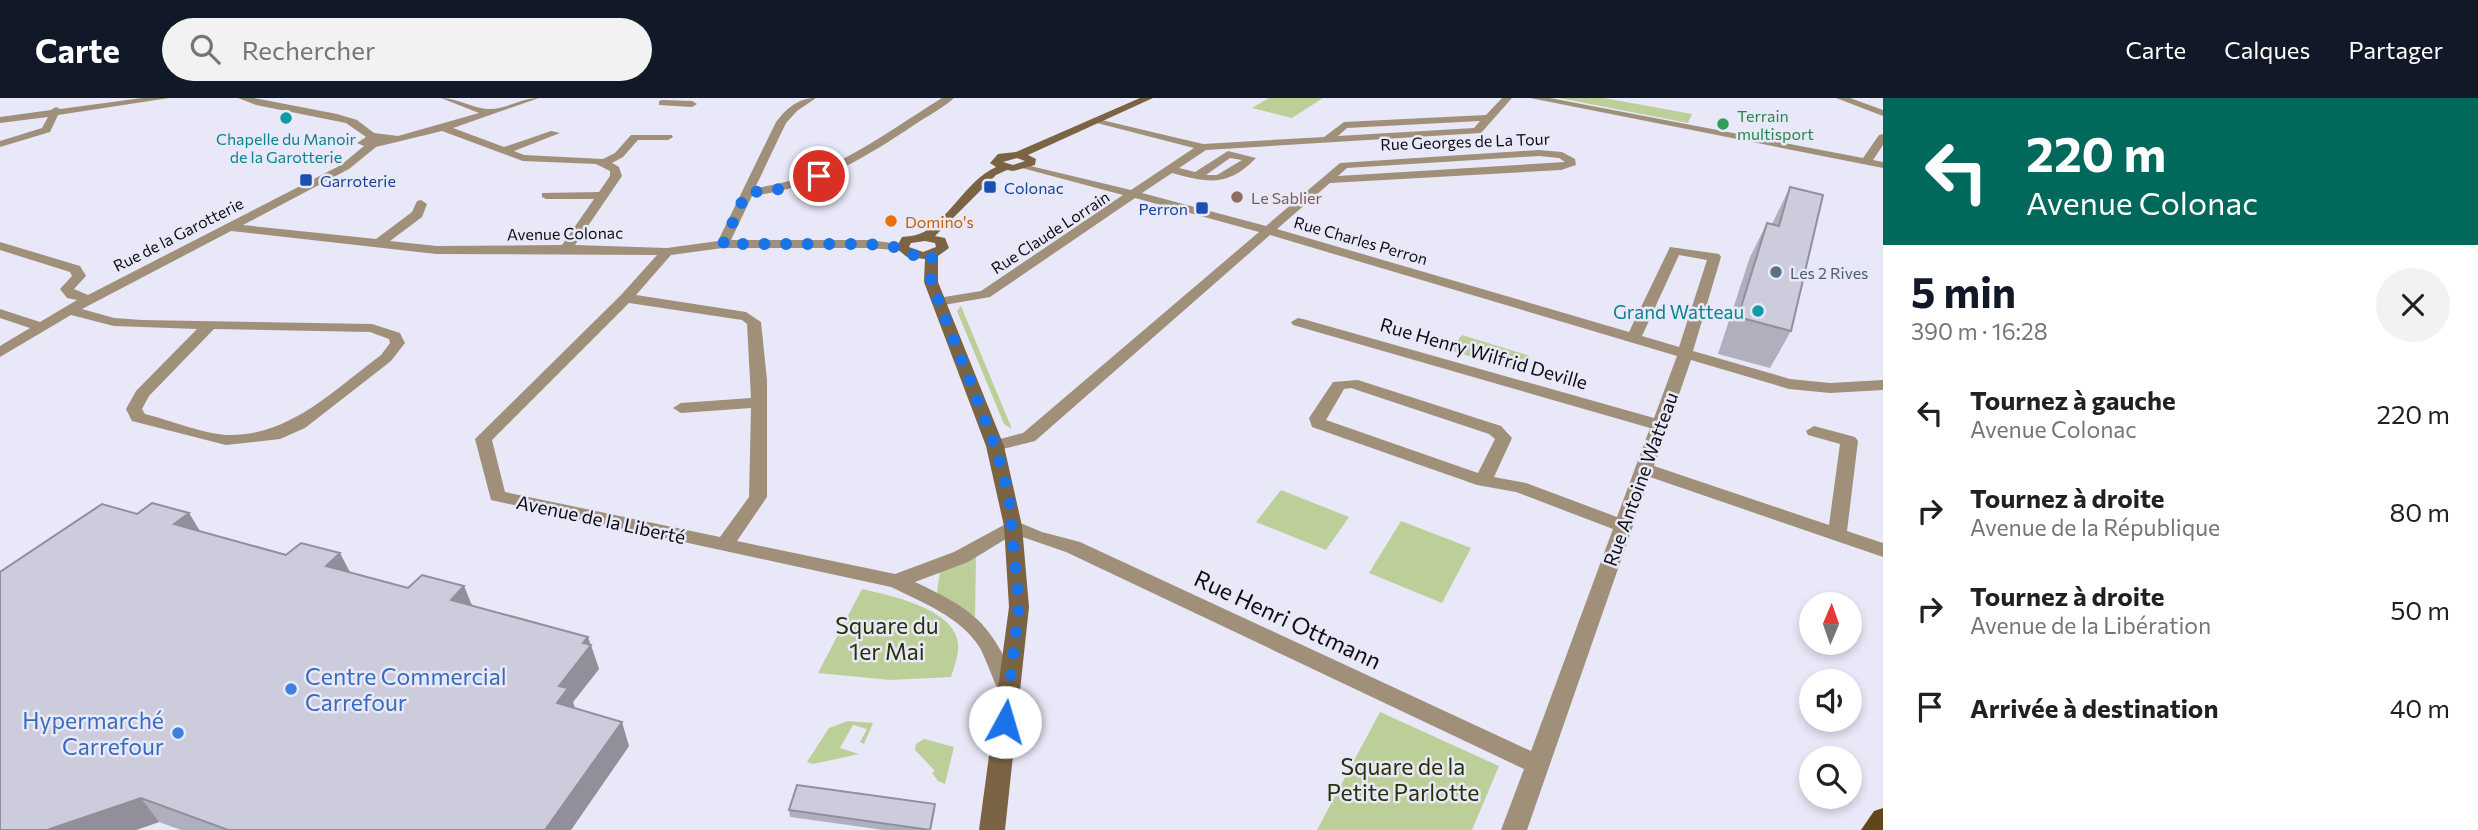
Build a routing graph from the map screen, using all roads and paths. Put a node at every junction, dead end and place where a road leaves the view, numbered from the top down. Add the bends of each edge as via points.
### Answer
1 (164, 98) edge
2 (243, 98) edge
3 (446, 98) edge
4 (534, 98) edge
5 (673, 98) edge
6 (811, 98) edge
7 (949, 98) edge
8 (1148, 98) edge
9 (1507, 98) edge
10 (1535, 98) edge
11 (1841, 98) edge
12 (650, 102) dead end
13 (662, 103) junction
14 (692, 104) dead end
15 (55, 110) junction
16 (489, 113) junction
17 (1883, 113) edge
18 (0, 120) edge
19 (1097, 120) junction
20 (443, 128) junction
21 (542, 128) dead end
22 (555, 133) junction
23 (568, 137) dead end
24 (668, 137) dead end
25 (1883, 137) edge
26 (372, 141) junction
27 (0, 144) edge
28 (1203, 147) junction
29 (503, 151) junction
30 (1022, 161) junction
31 (1866, 162) junction
32 (605, 163) junction
33 (1883, 165) edge
34 (1171, 169) junction
35 (1197, 176) dead end
36 (1330, 180) junction
37 (746, 193) junction
38 (546, 195) dead end
39 (1134, 195) junction
40 (601, 196) junction
41 (421, 204) dead end
42 (229, 227) junction
43 (1269, 232) junction
44 (925, 237) junction
45 (377, 244) junction
46 (723, 244) junction
47 (0, 246) edge
48 (902, 248) junction
49 (566, 249) junction
50 (667, 252) junction
51 (932, 255) junction
52 (626, 298) junction
53 (88, 299) junction
54 (938, 302) junction
55 (69, 310) junction
56 (0, 313) edge
57 (1298, 322) dead end
58 (210, 324) junction
59 (39, 326) junction
60 (1634, 338) junction
61 (0, 352) edge
62 (1684, 354) junction
63 (1883, 385) edge
64 (759, 402) junction
65 (681, 408) dead end
66 (1659, 425) junction
67 (1814, 431) dead end
68 (995, 446) junction
69 (1644, 469) junction
70 (1483, 481) junction
71 (1013, 526) junction
72 (1623, 526) junction
73 (1837, 534) junction
74 (724, 545) junction
75 (1883, 550) edge
76 (896, 581) junction
77 (1008, 687) junction
78 (1538, 765) junction
79 (1883, 819) edge
80 (992, 830) edge
81 (1514, 830) edge
82 (1874, 830) edge

1 - 15 street
2 - 26 street via 349,121
3 - 16 street
4 - 16 street, Rue de la Garotterie
5 - 13 street
6 - 37 street via 781,122
7 - 37 street via 845,166 793,186
8 - 19 main road
9 - 28 street via 1477,131
10 - 31 street
11 - 17 street
12 - 13 street
13 - 14 street
15 - 18 street
15 - 27 street via 46,130
16 - 20 street, Rue de la Garotterie
19 - 28 street
19 - 30 main road
20 - 26 street, Rue de la Garotterie via 387,143
20 - 29 street
21 - 22 street
22 - 23 street
22 - 29 street
24 - 32 street via 635,137
25 - 31 street
26 - 42 street, Rue de la Garotterie via 345,167
28 - 34 street, Rue Claude Lorrain
29 - 32 street via 530,159
30 - 39 street, Rue Charles Perron
30 - 44 main road via 992,172 970,189
31 - 33 street
32 - 40 street via 615,169 616,176
34 - 35 street
34 - 39 street, Rue Claude Lorrain
36 - 36 street, Rue Georges de La Tour via 1561,167 1571,161 1562,155 1539,153 1352,163
36 - 43 street, Rue Georges de La Tour
37 - 46 street
38 - 40 street
39 - 43 street, Rue Charles Perron
39 - 54 street, Rue Claude Lorrain via 985,294
40 - 49 street
41 - 45 street via 418,214
42 - 45 street, Avenue Colonac
42 - 53 street, Rue de la Garotterie
43 - 60 street, Rue Charles Perron
43 - 68 street, Rue Georges de La Tour via 1029,437
44 - 48 main road via 907,240
44 - 51 main road via 944,246
45 - 49 street, Avenue Colonac via 436,250
46 - 48 street, Avenue Colonac
46 - 50 street, Avenue Colonac
47 - 53 street via 75,269 79,276 67,289
48 - 51 main road via 913,255
49 - 50 street, Avenue Colonac
50 - 52 street, Avenue de la Liberté
51 - 54 main road via 929,268
52 - 64 street via 746,316 754,321
52 - 74 street, Avenue de la Liberté via 483,439 497,496
53 - 55 street, Rue de la Garotterie
54 - 68 main road
55 - 58 street via 114,322
55 - 59 street, Rue de la Garotterie
56 - 59 street
57 - 66 street, Rue Henry Wilfrid Deville
58 - 58 street via 372,328 395,336 398,343 386,358 299,424 274,435 226,440 138,417 134,410 142,394
59 - 61 street, Rue de la Garotterie
60 - 62 street, Rue Charles Perron
60 - 62 street, Rue Antoine Watteau via 1675,250 1710,255 1715,259
62 - 63 street, Rue Charles Perron via 1802,387
62 - 66 street, Rue Antoine Watteau
64 - 65 street
64 - 74 street via 758,497
66 - 69 street, Rue Antoine Watteau
67 - 73 street via 1849,441
68 - 71 main road
69 - 72 street, Rue Antoine Watteau
69 - 73 street
70 - 70 street via 1504,438 1494,430 1352,383 1339,385 1317,418 1318,423
70 - 72 street via 1520,487
71 - 76 street via 961,557
71 - 77 main road via 1019,607
71 - 78 street, Rue Henri Ottmann via 1073,547
72 - 78 street, Rue Antoine Watteau
73 - 75 street
74 - 76 street, Avenue de la Liberté
76 - 77 street, Avenue de la Liberté via 939,602 978,632
77 - 80 main road
78 - 81 street, Rue Antoine Watteau
79 - 82 main road

